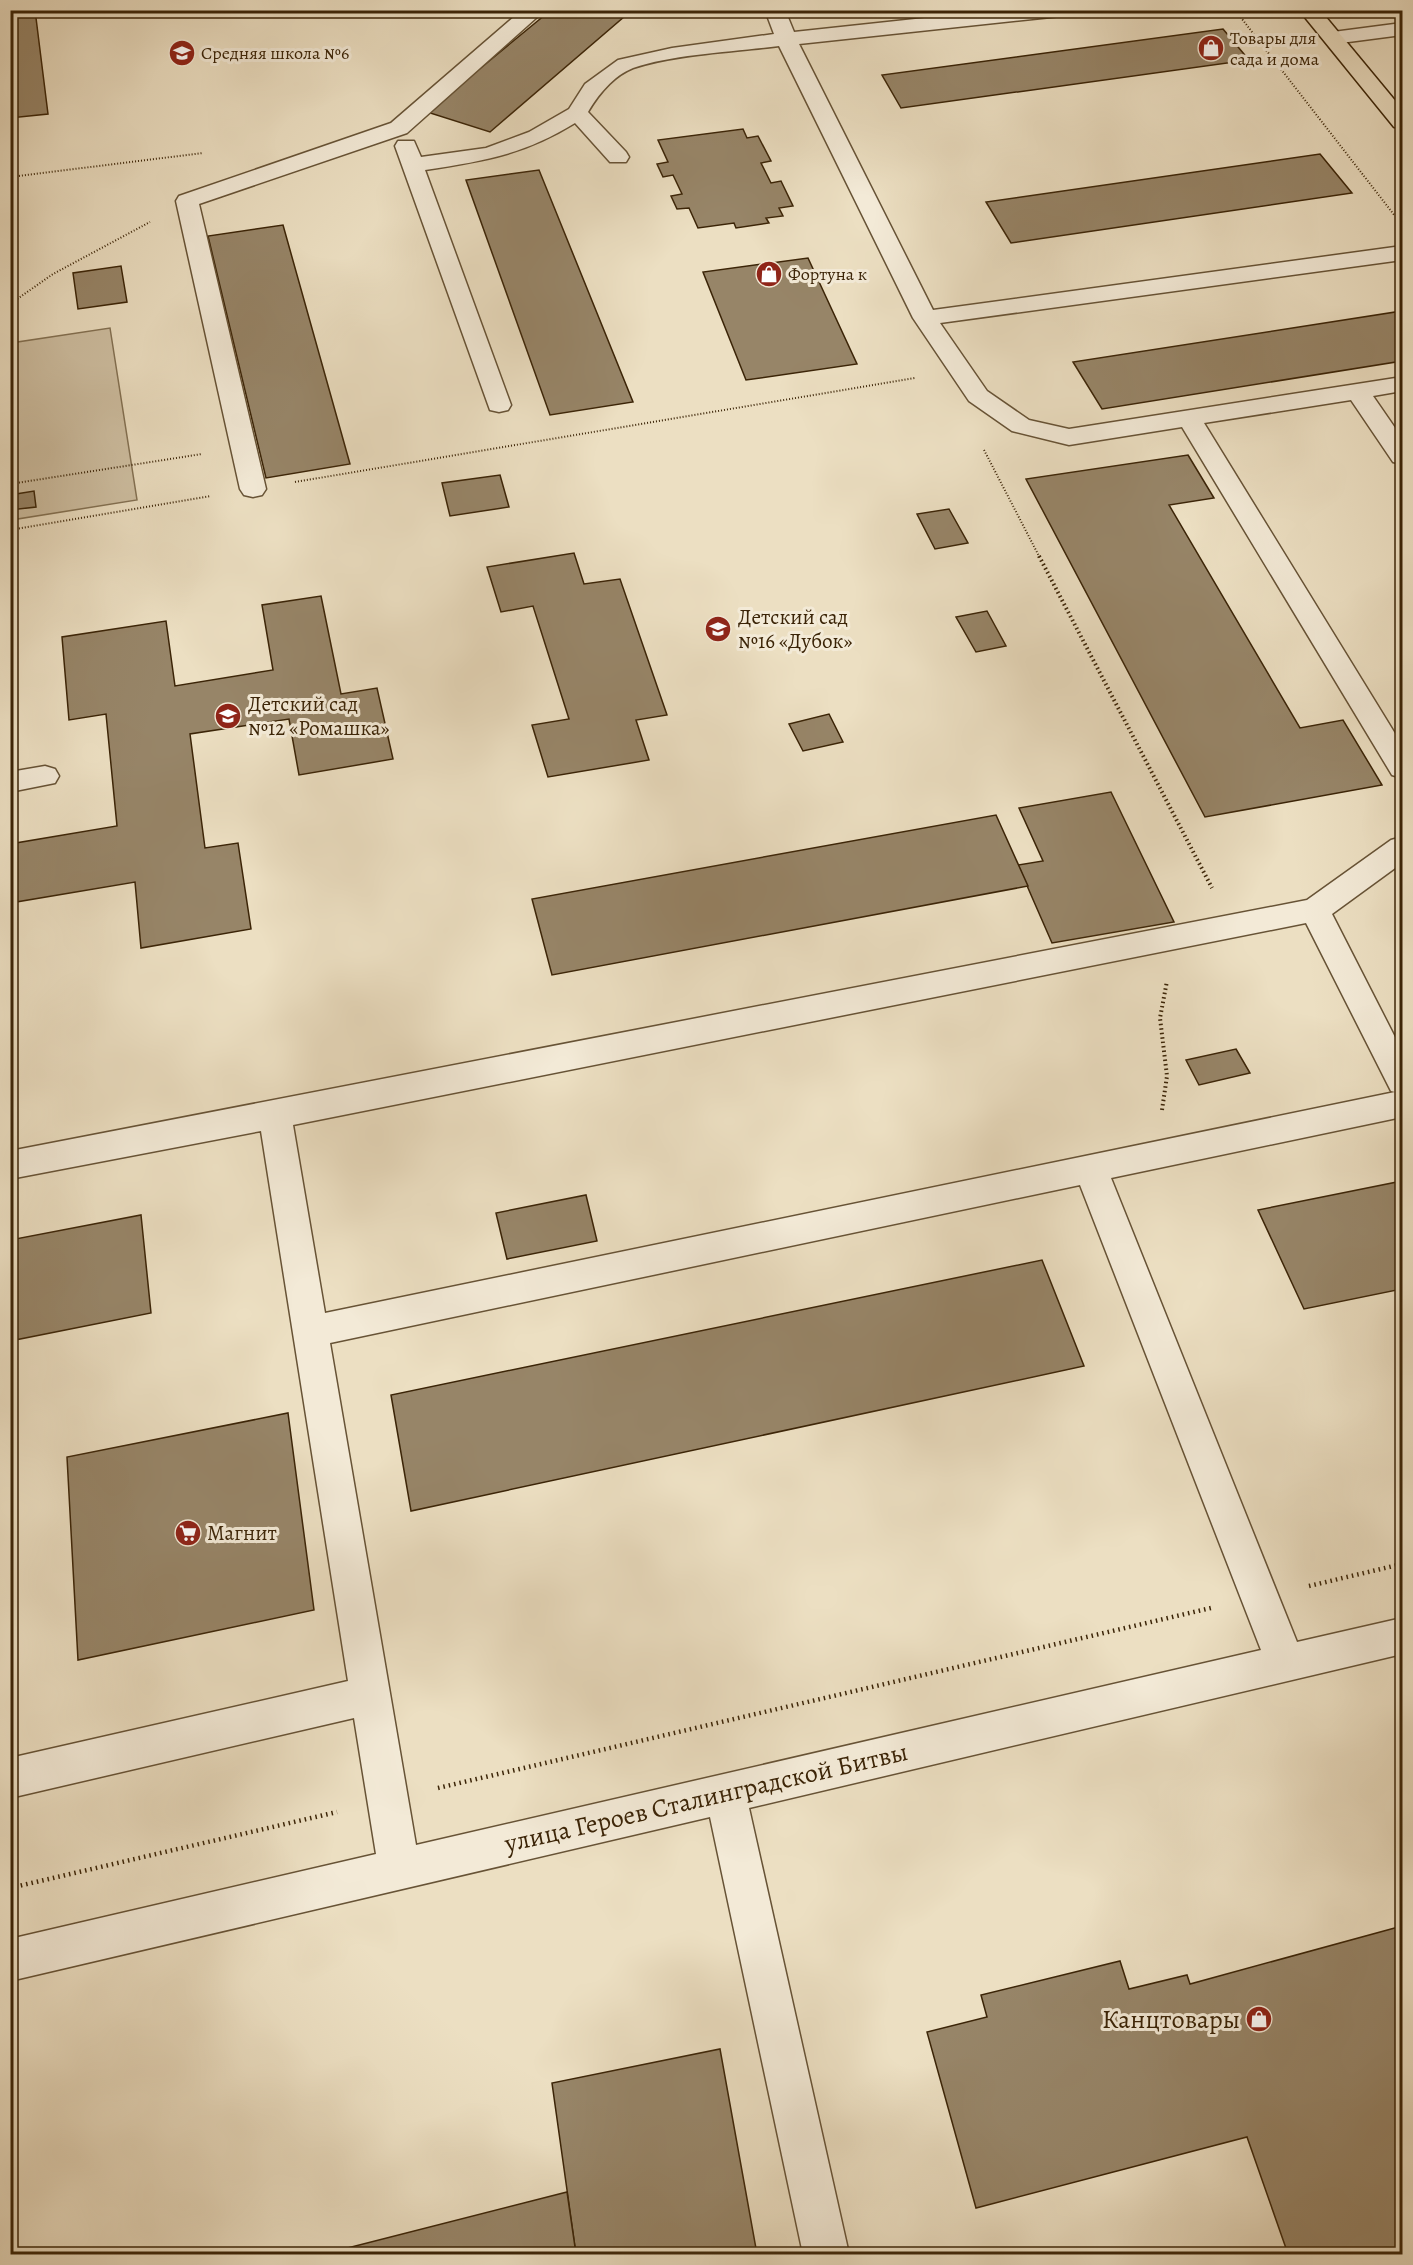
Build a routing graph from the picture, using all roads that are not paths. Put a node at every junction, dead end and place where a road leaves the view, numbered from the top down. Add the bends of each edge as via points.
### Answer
1 (535, 10) edge
2 (775, 10) edge
3 (1061, 10) edge
4 (1309, 10) edge
5 (1402, 29) edge
6 (1333, 38) junction
7 (786, 39) junction
8 (577, 113) junction
9 (1402, 122) edge
10 (399, 128) junction
11 (618, 157) dead end
12 (413, 165) junction
13 (1402, 254) edge
14 (925, 318) junction
15 (1402, 384) edge
16 (1357, 391) junction
17 (499, 405) dead end
18 (1189, 418) junction
19 (1402, 456) edge
20 (253, 489) road end
21 (1402, 768) edge
22 (45, 776) dead end
23 (10, 782) edge
24 (1402, 848) edge
25 (1315, 910) junction
26 (1402, 1082) edge
27 (1402, 1104) edge
28 (275, 1115) junction
29 (10, 1166) edge
30 (1090, 1169) junction
31 (309, 1332) junction
32 (1402, 1636) edge
33 (1286, 1663) junction
34 (370, 1695) junction
35 (10, 1778) edge
36 (725, 1793) junction
37 (399, 1869) junction
38 (10, 1960) edge
39 (826, 2254) edge

1 - 10 street
2 - 7 street
3 - 7 street
4 - 6 main road
5 - 6 street
6 - 9 main road
7 - 8 street via 625,64 592,88
7 - 14 street
8 - 11 street
8 - 12 street via 537,137 490,154
10 - 12 street
10 - 20 street via 187,201
12 - 17 street
13 - 14 street
14 - 18 street via 978,396 1020,426 1069,437
15 - 16 street
16 - 18 street
16 - 19 street
18 - 21 street
22 - 23 street
24 - 25 street
25 - 26 street
25 - 28 street
27 - 30 street
28 - 29 street
28 - 31 street
30 - 31 street
30 - 33 street
31 - 34 street
32 - 33 street, улица Героев Сталинградской Битвы
33 - 36 street, улица Героев Сталинградской Битвы
34 - 35 street
34 - 37 street
36 - 37 street, улица Героев Сталинградской Битвы
36 - 39 street
37 - 38 street, улица Героев Сталинградской Битвы

